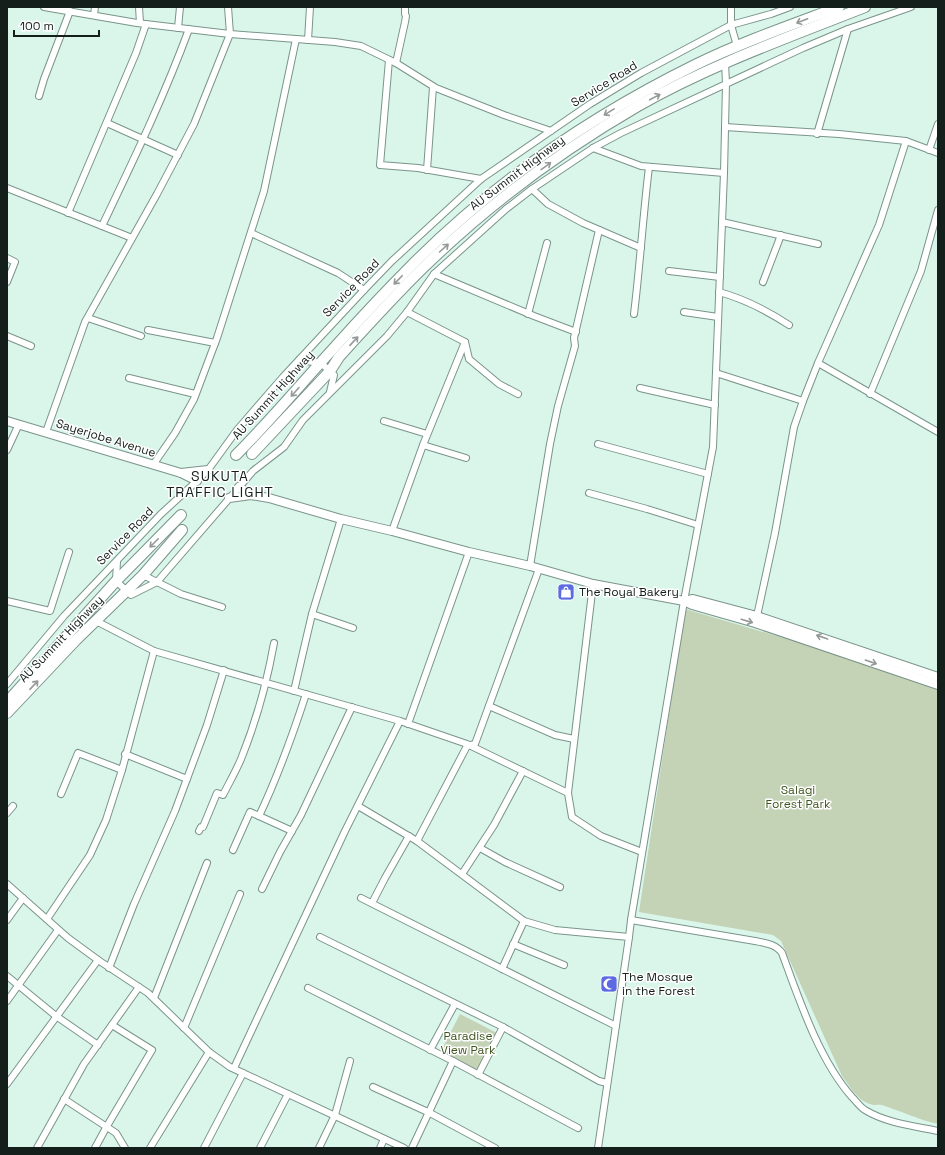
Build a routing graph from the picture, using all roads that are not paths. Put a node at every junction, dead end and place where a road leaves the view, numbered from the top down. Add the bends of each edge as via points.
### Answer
1 (44, 7) edge
2 (94, 7) edge
3 (139, 7) edge
4 (180, 7) edge
5 (228, 7) edge
6 (310, 7) edge
7 (405, 7) edge
8 (731, 7) edge
9 (790, 7) edge
10 (838, 7) edge
11 (865, 7) edge
12 (911, 7) edge
13 (70, 11) junction
14 (94, 16) junction
15 (143, 24) junction
16 (731, 25) junction
17 (178, 28) junction
18 (189, 29) junction
19 (848, 29) junction
20 (230, 34) junction
21 (296, 39) junction
22 (308, 40) junction
23 (737, 46) junction
24 (388, 60) junction
25 (725, 63) junction
26 (396, 64) junction
27 (726, 83) junction
28 (433, 86) junction
29 (39, 96) dead end
30 (107, 123) junction
31 (938, 124) edge
32 (725, 127) junction
33 (551, 131) junction
34 (817, 134) junction
35 (143, 139) junction
36 (906, 141) junction
37 (593, 148) junction
38 (929, 150) junction
39 (938, 153) edge
40 (178, 155) junction
41 (649, 167) junction
42 (427, 170) junction
43 (724, 174) junction
44 (481, 179) junction
45 (7, 188) edge
46 (532, 188) junction
47 (938, 210) edge
48 (68, 213) junction
49 (722, 222) junction
50 (102, 226) junction
51 (599, 230) junction
52 (251, 234) junction
53 (781, 235) junction
54 (132, 238) junction
55 (547, 243) dead end
56 (818, 244) dead end
57 (641, 248) junction
58 (7, 258) edge
59 (669, 271) dead end
60 (434, 274) junction
61 (720, 277) junction
62 (7, 282) edge
63 (763, 282) dead end
64 (364, 290) junction
65 (719, 292) junction
66 (407, 312) junction
67 (684, 312) dead end
68 (528, 314) junction
69 (634, 314) dead end
70 (718, 317) junction
71 (88, 318) junction
72 (789, 325) dead end
73 (148, 330) dead end
74 (576, 332) junction
75 (7, 336) edge
76 (141, 336) dead end
77 (465, 342) junction
78 (215, 343) junction
79 (31, 346) dead end
80 (299, 360) junction
81 (320, 363) junction
82 (818, 364) junction
83 (330, 371) junction
84 (716, 373) junction
85 (129, 378) dead end
86 (640, 388) dead end
87 (195, 394) junction
88 (330, 394) junction
89 (518, 394) dead end
90 (870, 394) junction
91 (802, 401) junction
92 (715, 405) junction
93 (7, 420) edge
94 (384, 421) dead end
95 (19, 424) junction
96 (46, 432) junction
97 (938, 432) edge
98 (427, 434) junction
99 (598, 444) dead end
100 (423, 445) junction
101 (7, 450) edge
102 (252, 454) dead end
103 (236, 455) dead end
104 (466, 458) dead end
105 (154, 465) junction
106 (208, 470) junction
107 (181, 473) junction
108 (708, 474) junction
109 (197, 481) junction
110 (239, 487) junction
111 (589, 493) dead end
112 (251, 495) junction
113 (229, 498) junction
114 (181, 515) dead end
115 (341, 519) junction
116 (698, 525) junction
117 (392, 531) junction
118 (179, 534) dead end
119 (69, 552) dead end
120 (469, 552) junction
121 (117, 561) junction
122 (530, 566) junction
123 (539, 569) junction
124 (143, 575) junction
125 (116, 581) junction
126 (157, 582) junction
127 (593, 584) junction
128 (127, 590) junction
129 (7, 601) edge
130 (684, 601) junction
131 (222, 607) dead end
132 (312, 614) junction
133 (758, 616) junction
134 (96, 621) junction
135 (353, 628) dead end
136 (274, 643) dead end
137 (154, 651) junction
138 (224, 670) junction
139 (938, 677) edge
140 (265, 682) junction
141 (7, 684) edge
142 (938, 685) edge
143 (294, 691) junction
144 (306, 694) junction
145 (7, 702) edge
146 (489, 706) junction
147 (352, 707) junction
148 (7, 713) edge
149 (400, 721) junction
150 (408, 724) junction
151 (574, 739) junction
152 (470, 746) junction
153 (125, 754) junction
154 (122, 770) junction
155 (522, 771) junction
156 (187, 779) junction
157 (568, 793) junction
158 (61, 794) dead end
159 (14, 806) dead end
160 (358, 806) junction
161 (7, 813) edge
162 (259, 816) junction
163 (292, 830) junction
164 (199, 831) dead end
165 (409, 836) junction
166 (417, 841) junction
167 (480, 848) junction
168 (233, 850) dead end
169 (642, 852) junction
170 (207, 863) dead end
171 (462, 874) junction
172 (7, 884) edge
173 (560, 887) dead end
174 (262, 890) dead end
175 (240, 894) dead end
176 (23, 898) junction
177 (361, 898) dead end
178 (372, 903) junction
179 (7, 920) edge
180 (47, 920) junction
181 (631, 920) junction
182 (524, 921) junction
183 (58, 930) junction
184 (320, 937) dead end
185 (629, 937) junction
186 (513, 944) junction
187 (98, 960) junction
188 (564, 965) dead end
189 (109, 968) junction
190 (502, 969) junction
191 (7, 976) edge
192 (19, 985) junction
193 (139, 987) junction
194 (308, 988) dead end
195 (154, 998) junction
196 (7, 1001) edge
197 (455, 1004) junction
198 (56, 1016) junction
199 (112, 1025) junction
200 (616, 1026) junction
201 (503, 1027) junction
202 (184, 1028) junction
203 (98, 1045) junction
204 (430, 1050) junction
205 (209, 1052) junction
206 (350, 1061) dead end
207 (453, 1061) junction
208 (234, 1068) junction
209 (243, 1073) junction
210 (478, 1075) junction
211 (607, 1083) junction
212 (7, 1084) edge
213 (372, 1087) dead end
214 (288, 1094) junction
215 (64, 1099) junction
216 (430, 1113) junction
217 (335, 1115) junction
218 (107, 1126) junction
219 (578, 1128) dead end
220 (938, 1131) edge
221 (384, 1139) junction
222 (37, 1148) edge
223 (95, 1148) edge
224 (125, 1148) edge
225 (150, 1148) edge
226 (204, 1148) edge
227 (260, 1148) edge
228 (319, 1148) edge
229 (380, 1148) edge
230 (404, 1148) edge
231 (412, 1148) edge
232 (495, 1148) edge
233 (598, 1148) edge

1 - 13 street
2 - 14 street
3 - 15 street
4 - 17 street
5 - 20 street
6 - 22 street
7 - 26 street via 406,16
8 - 16 street
9 - 16 street, Service Road
10 -> 23 main road, AU Summit Highway
11 - 25 main road, AU Summit Highway
12 - 19 street
13 - 14 street
13 - 29 street
14 - 15 street
15 - 17 street
15 - 30 street via 136,54
16 - 23 street
16 - 33 street, Service Road via 641,73
17 - 18 street
18 - 20 street
18 - 35 street
19 - 27 street
19 - 34 street
20 - 21 street
20 - 40 street via 194,124
21 - 22 street
21 - 52 street via 264,191
22 - 24 street via 362,46
23 -> 81 main road, AU Summit Highway via 684,70 633,98 569,137 505,183 414,263
24 - 26 street
24 - 42 street via 380,165
25 - 27 street
83 -> 25 main road, AU Summit Highway via 339,357 424,266 512,190 578,143 639,106
26 - 28 street
27 - 32 street
27 - 37 street
28 - 33 street
28 - 42 street
30 - 35 street
30 - 48 street
31 - 38 street
32 - 34 street
32 - 43 street
33 - 44 street, Service Road
34 - 36 street
35 - 40 street
35 - 50 street
36 - 38 street
36 - 82 street via 879,225
37 - 41 street
37 - 46 street
38 - 39 street
40 - 54 street
41 - 43 street
41 - 57 street
42 - 44 street
43 - 49 street
44 - 64 street, Service Road
45 - 48 street
46 - 51 street via 548,204
46 - 60 street
47 - 90 street via 922,271
48 - 50 street
49 - 53 street
49 - 61 street
50 - 54 street
51 - 57 street
51 - 74 street
52 - 64 street via 338,273
52 - 78 street
53 - 56 street
53 - 63 street
54 - 71 street
55 - 68 street
57 - 69 street
58 - 62 street via 15,262
59 - 61 street
60 - 66 street
60 - 68 street
61 - 65 street
64 - 80 street, Service Road
65 - 70 street
65 - 72 street via 762,308
66 - 77 street
66 - 88 street
67 - 70 street
68 - 74 street
70 - 84 street
71 - 76 street
71 - 96 street
73 - 78 street
74 - 122 street via 575,346 550,444
75 - 79 street
77 - 89 street via 469,359 499,384
77 - 98 street
78 - 87 street
80 - 81 street
80 - 106 street, Service Road via 237,430
81 - 83 street
81 -> 103 main road, AU Summit Highway
82 - 90 street
82 - 91 street
83 - 88 street via 334,375
83 - 102 main road, AU Summit Highway
84 - 91 street
84 - 92 street
85 - 87 street
86 - 92 street
87 - 105 street via 175,433
88 - 110 street via 303,420 284,447 253,471
90 - 97 street
91 - 133 street via 794,427
92 - 108 street via 713,447
93 - 95 street, Sayerjobe Avenue
94 - 98 street
95 - 96 street, Sayerjobe Avenue
95 - 101 street
96 - 105 street, Sayerjobe Avenue
98 - 100 street
99 - 108 street
100 - 104 street
100 - 117 street
105 - 107 street, Sayerjobe Avenue
106 - 107 street
106 - 109 street, Service Road
107 - 109 street, Sayerjobe Avenue
108 - 116 street
109 - 121 street, Service Road via 161,514
110 - 112 street
110 - 113 street
111 - 116 street
112 - 113 street
112 - 115 street
113 - 126 street
114 -> 125 main road, AU Summit Highway
115 - 117 street
115 - 132 street
116 - 130 street
117 - 120 street
118 - 124 main road, AU Summit Highway
119 - 129 street via 50,611
120 - 122 street
120 - 150 street
121 - 125 street
121 - 141 street, Service Road via 64,616
122 - 123 street
123 - 127 street
123 - 146 street
124 - 126 street
124 - 128 main road, AU Summit Highway
125 - 128 street
125 - 145 main road, AU Summit Highway
126 - 128 street via 131,595
126 - 131 street via 181,594
127 - 130 street
127 - 151 street
128 - 134 main road, AU Summit Highway
130 - 133 street via 693,599
130 -> 142 street
130 - 169 street
132 - 135 street
132 - 143 street
139 -> 133 street
134 - 137 street
148 -> 134 main road, AU Summit Highway
136 - 140 street
137 - 138 street
137 - 153 street
138 - 140 street
138 - 156 street
140 - 143 street
140 - 164 street via 241,760 223,795 217,792
143 - 144 street
144 - 147 street
144 - 162 street via 288,749
146 - 151 street via 555,735
146 - 152 street via 475,744
147 - 149 street
147 - 163 street
149 - 150 street
149 - 160 street
150 - 152 street
151 - 157 street
152 - 155 street
152 - 166 street via 467,746
153 - 154 street
153 - 156 street
154 - 158 street via 78,753
154 - 180 street via 106,820 90,855
155 - 157 street
155 - 167 street
156 - 189 street
157 - 169 street via 572,817 600,836
159 - 161 street
160 - 165 street
160 - 208 street
162 - 163 street
162 - 168 street via 250,812
163 - 174 street
165 - 166 street
165 - 178 street
166 - 171 street
167 - 171 street
167 - 173 street
169 - 181 street
170 - 195 street
171 - 182 street
172 - 176 street
175 - 202 street
176 - 179 street
176 - 180 street
177 - 178 street
178 - 190 street
180 - 183 street
181 - 185 street
181 - 220 street via 755,941 779,948 808,1022 843,1086 863,1109 872,1114
182 - 185 street via 554,930
182 - 186 street
183 - 187 street
183 - 192 street
184 - 197 street
185 - 200 street
186 - 188 street
186 - 190 street
187 - 189 street
187 - 198 street
189 - 193 street
190 - 200 street
191 - 192 street
192 - 196 street
192 - 198 street
193 - 195 street
193 - 199 street
194 - 204 street
195 - 202 street
197 - 201 street
197 - 204 street
198 - 203 street
198 - 212 street
199 - 203 street
199 - 218 street via 152,1050
200 - 211 street
201 - 210 street
201 - 211 street via 599,1081
202 - 205 street
203 - 215 street
204 - 207 street
205 - 208 street
205 - 225 street
206 - 217 street
207 - 210 street
207 - 216 street
208 - 209 street
209 - 214 street
209 - 226 street
210 - 219 street
211 - 233 street
213 - 216 street
214 - 217 street
214 - 227 street
215 - 218 street
215 - 222 street
216 - 231 street
216 - 232 street
217 - 221 street
217 - 228 street
218 - 223 street
218 - 224 street via 116,1133
221 - 229 street
221 - 230 street

